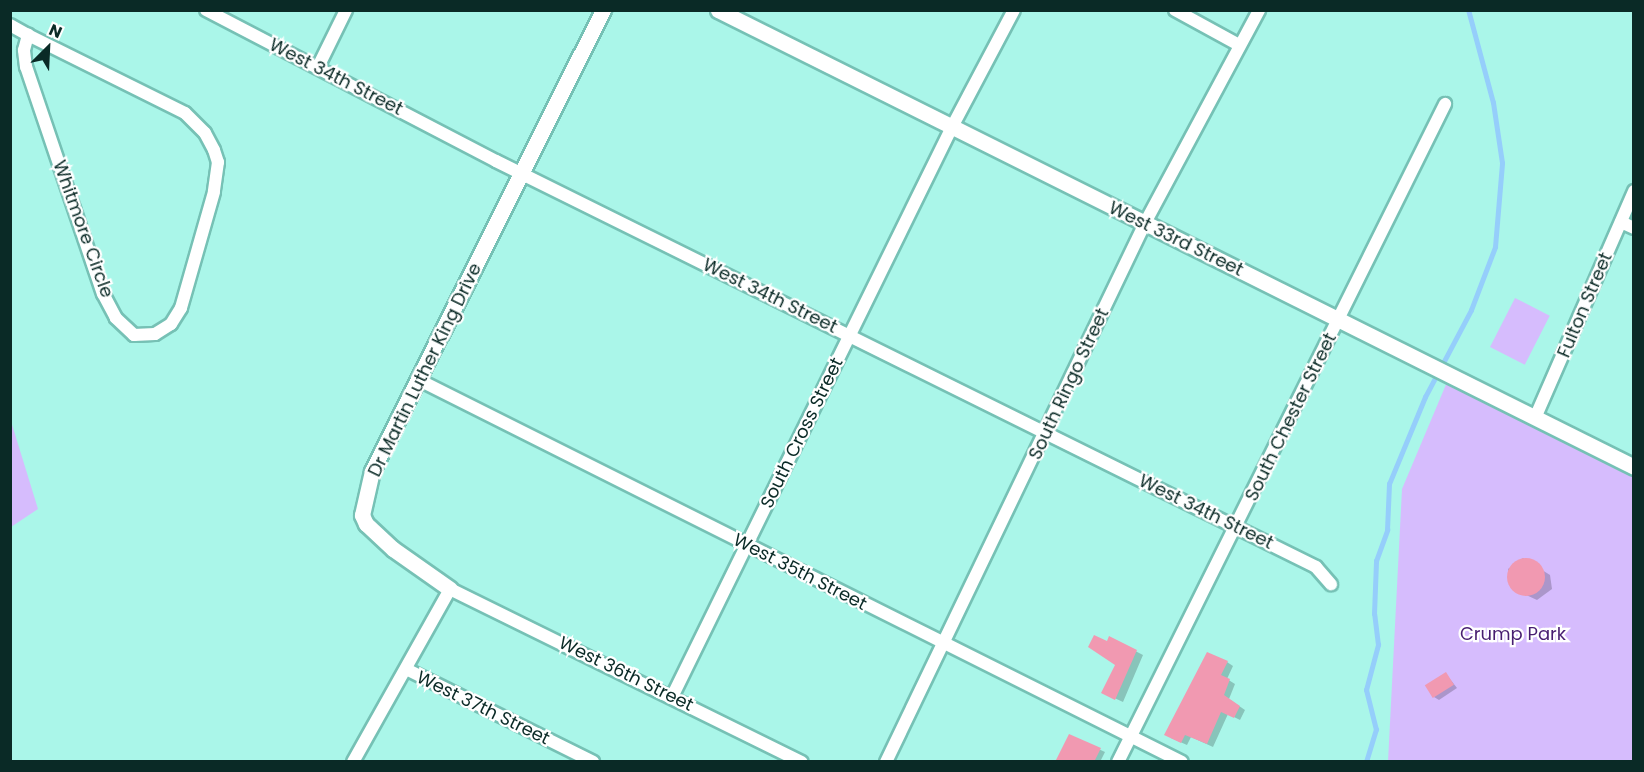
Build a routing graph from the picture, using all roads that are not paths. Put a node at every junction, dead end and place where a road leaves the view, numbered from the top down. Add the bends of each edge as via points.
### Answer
1 (206, 10) edge
2 (346, 10) edge
3 (603, 10) edge
4 (718, 10) edge
5 (1014, 10) edge
6 (1175, 10) edge
7 (1259, 10) edge
8 (10, 25) edge
9 (28, 35) junction
10 (1239, 45) junction
11 (318, 67) junction
12 (1445, 104) dead end
13 (952, 127) junction
14 (522, 173) junction
15 (1634, 191) edge
16 (1621, 222) junction
17 (1145, 223) junction
18 (1634, 228) edge
19 (1339, 320) junction
20 (851, 336) junction
21 (419, 380) junction
22 (1535, 418) junction
23 (1046, 434) junction
24 (1634, 467) edge
25 (1235, 525) junction
26 (748, 546) junction
27 (1331, 584) dead end
28 (450, 589) junction
29 (940, 644) junction
30 (406, 669) junction
31 (672, 697) junction
32 (1130, 736) junction
33 (353, 762) edge
34 (593, 762) edge
35 (801, 762) edge
36 (886, 762) edge
37 (1118, 762) edge
38 (1182, 762) edge

1 - 11 street, West 34th Street
2 - 11 street
3 - 14 street, Dr Martin Luther King Drive
4 - 13 street, West 33rd Street
5 - 13 street, South Cross Street
6 - 10 street
7 - 10 street, South Ringo Street
8 - 9 street, Whitmore Circle
9 - 9 street, Whitmore Circle via 185,113 205,133 214,150 218,162 214,192 181,308 171,324 155,334 134,335 116,318 104,294 26,66 24,50
10 - 17 street, South Ringo Street
11 - 14 street, West 34th Street
12 - 19 street, South Chester Street
13 - 17 street, West 33rd Street
13 - 20 street, South Cross Street
14 - 20 street, West 34th Street
14 - 21 street, Dr Martin Luther King Drive
15 - 16 street, Fulton Street
16 - 18 street
16 - 22 street, Fulton Street
17 - 19 street, West 33rd Street
17 - 23 street, South Ringo Street
19 - 22 street, West 33rd Street
19 - 25 street, South Chester Street
20 - 23 street, West 34th Street
20 - 26 street, South Cross Street
21 - 26 street, West 35th Street
21 - 28 street, Dr Martin Luther King Drive via 372,471 362,515 372,533
22 - 24 street, West 33rd Street
23 - 25 street, West 34th Street
23 - 29 street, South Ringo Street
25 - 27 street, West 34th Street via 1316,567
25 - 32 street, South Chester Street
26 - 29 street, West 35th Street
26 - 31 street, South Cross Street
28 - 30 street
28 - 31 street, West 36th Street
29 - 32 street, West 35th Street
29 - 36 street, South Ringo Street
30 - 33 street
30 - 34 street, West 37th Street
31 - 35 street, West 36th Street
32 - 37 street, South Chester Street
32 - 38 street, West 35th Street

